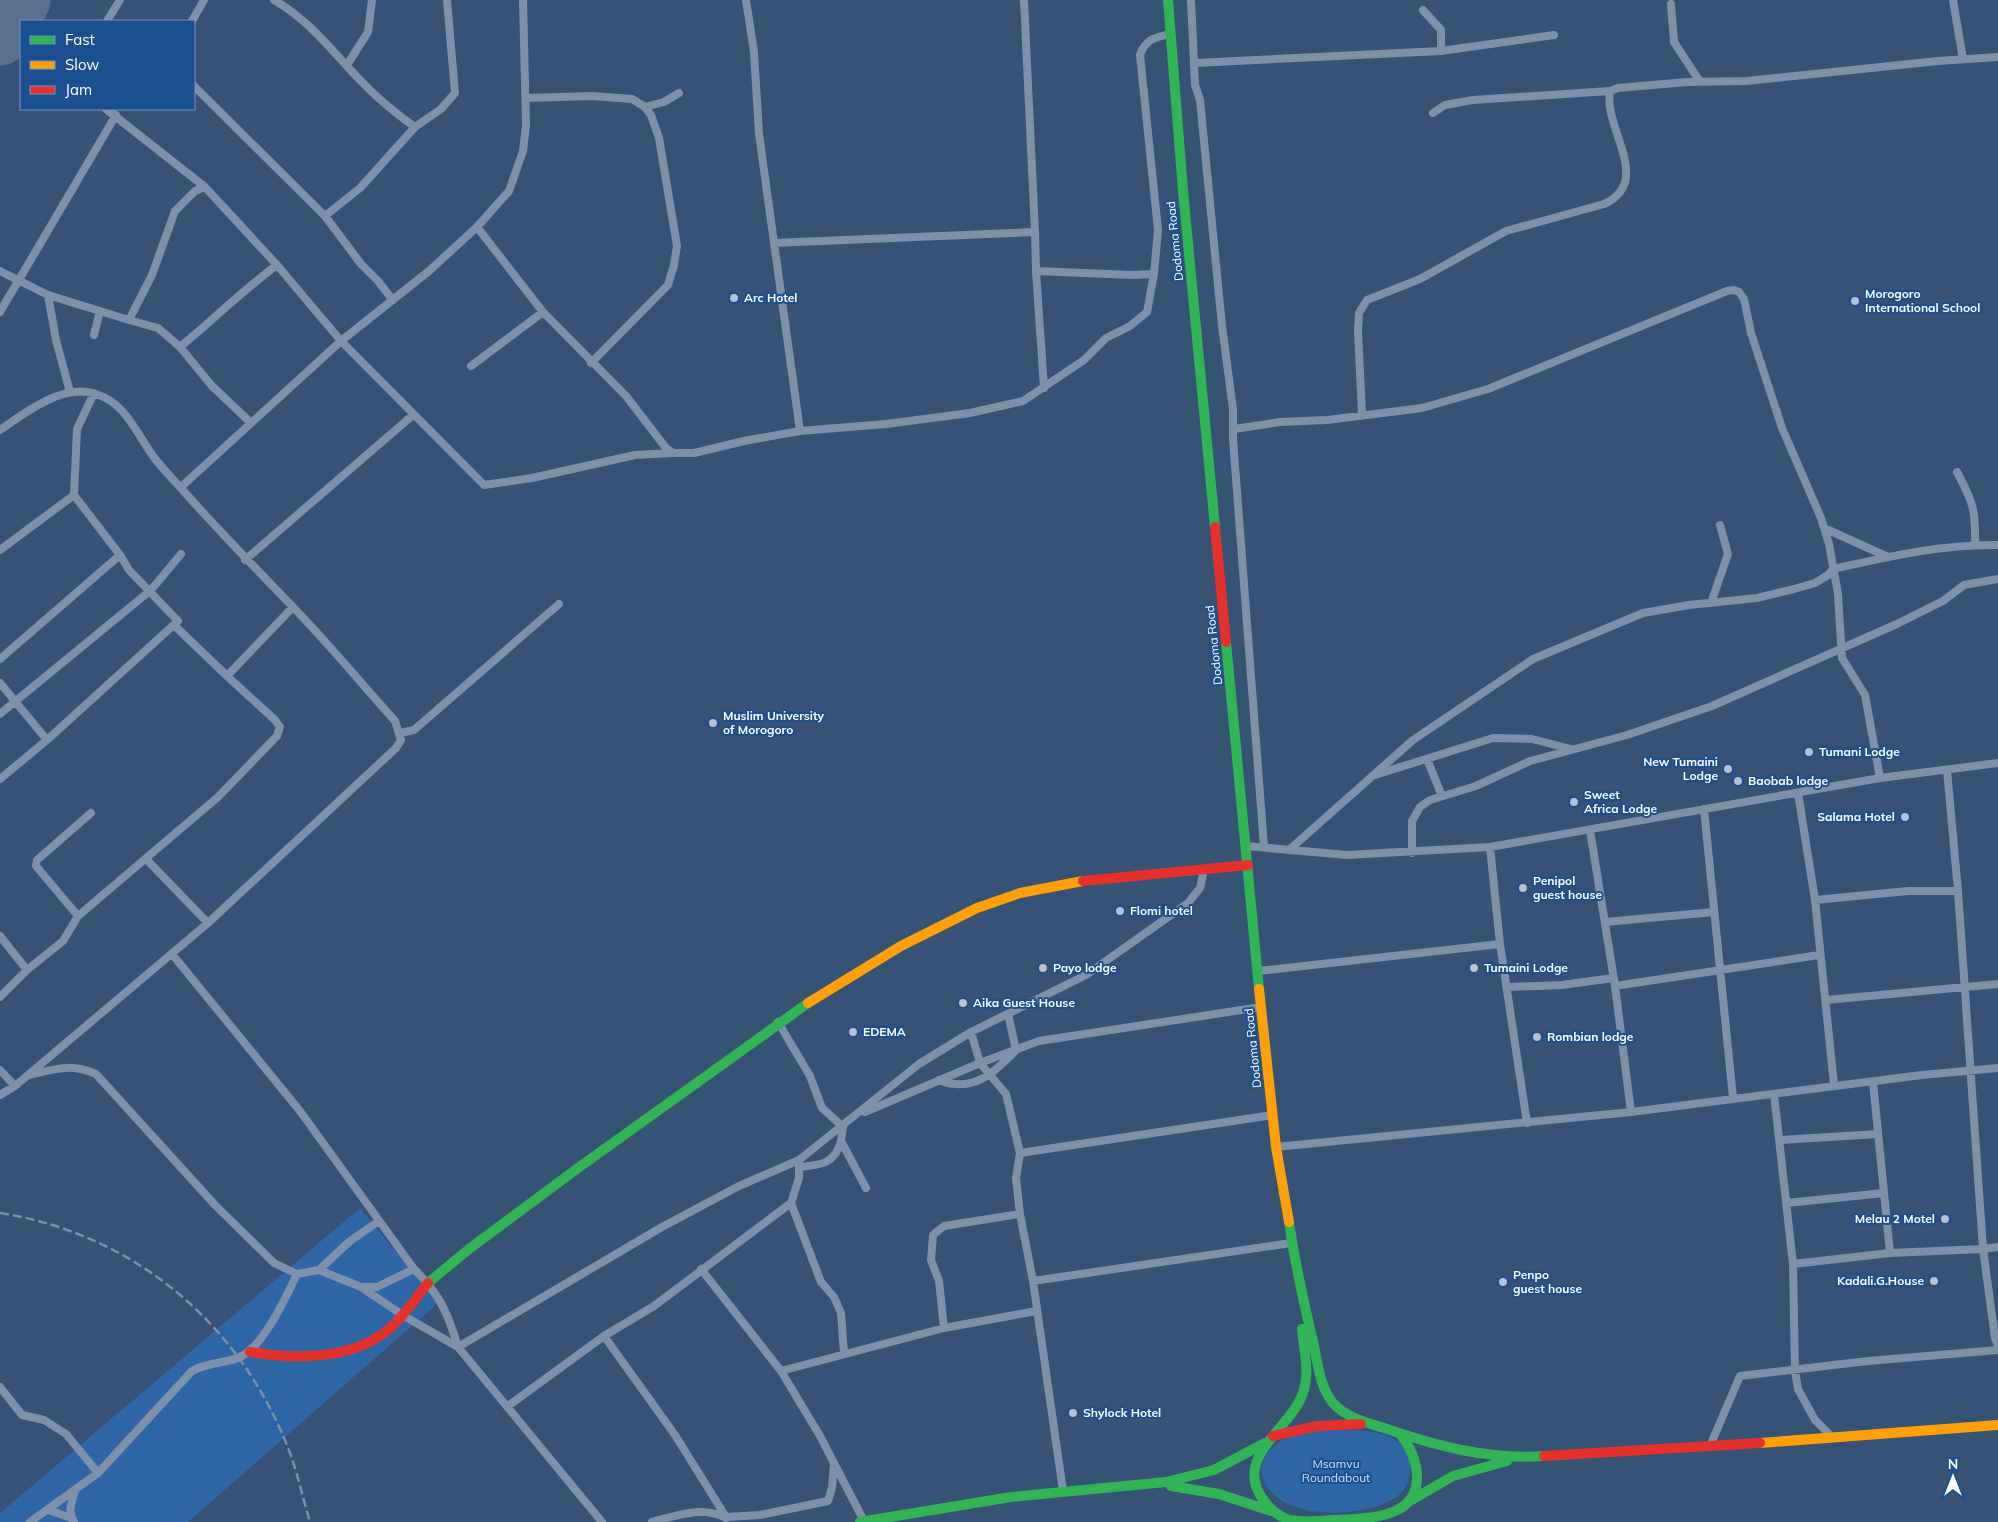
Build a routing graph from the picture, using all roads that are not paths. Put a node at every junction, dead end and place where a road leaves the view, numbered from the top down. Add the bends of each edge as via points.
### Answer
1 (120, 0) edge
2 (204, 0) edge
3 (274, 0) edge
4 (372, 0) edge
5 (446, 0) edge
6 (523, 0) edge
7 (746, 0) edge
8 (1024, 0) edge
9 (1168, 0) edge
10 (1191, 0) edge
11 (1953, 0) edge
12 (1671, 4) dead end
13 (1423, 10) dead end
14 (108, 20) edge
15 (193, 20) edge
16 (1171, 34) junction
17 (1554, 35) dead end
18 (1441, 51) junction
19 (1998, 57) edge
20 (1963, 59) junction
21 (1195, 63) junction
22 (347, 65) junction
23 (1700, 82) junction
24 (195, 87) edge
25 (1610, 91) junction
26 (679, 93) dead end
27 (526, 98) junction
28 (645, 107) junction
29 (108, 110) edge
30 (1433, 113) dead end
31 (116, 115) junction
32 (415, 127) junction
33 (205, 186) junction
34 (325, 216) junction
35 (477, 227) junction
36 (1035, 232) junction
37 (774, 243) junction
38 (277, 265) junction
39 (0, 271) edge
40 (1036, 271) junction
41 (1154, 274) junction
42 (18, 282) junction
43 (48, 295) junction
44 (392, 299) junction
45 (100, 311) junction
46 (0, 312) edge
47 (543, 312) junction
48 (129, 320) junction
49 (94, 335) dead end
50 (342, 341) junction
51 (180, 347) junction
52 (591, 363) junction
53 (471, 366) dead end
54 (1044, 388) junction
55 (70, 392) junction
56 (94, 393) junction
57 (413, 415) junction
58 (1362, 415) junction
59 (250, 422) junction
60 (1234, 429) junction
61 (0, 430) edge
62 (800, 431) junction
63 (673, 453) junction
64 (1957, 472) dead end
65 (181, 487) junction
66 (74, 495) junction
67 (1720, 525) dead end
68 (1824, 528) junction
69 (1975, 545) junction
70 (1998, 545) edge
71 (0, 550) edge
72 (181, 554) dead end
73 (120, 555) junction
74 (1888, 557) junction
75 (245, 560) junction
76 (1833, 569) junction
77 (1998, 579) edge
78 (151, 590) junction
79 (1711, 603) junction
80 (559, 604) dead end
81 (293, 607) junction
82 (175, 626) junction
83 (1841, 650) junction
84 (0, 659) edge
85 (227, 676) junction
86 (0, 683) edge
87 (14, 700) junction
88 (0, 714) edge
89 (400, 733) junction
90 (48, 740) junction
91 (1573, 750) junction
92 (1427, 759) junction
93 (1998, 763) edge
94 (1947, 770) junction
95 (1370, 776) junction
96 (1880, 778) junction
97 (0, 779) edge
98 (1798, 793) junction
99 (1442, 796) junction
100 (1704, 809) junction
101 (91, 813) dead end
102 (1590, 830) junction
103 (1246, 846) junction
104 (1264, 847) junction
105 (1490, 847) junction
106 (1289, 850) junction
107 (1412, 852) junction
108 (146, 859) junction
109 (1248, 865) junction
110 (1204, 870) junction
111 (1958, 890) junction
112 (1815, 900) junction
113 (1714, 912) junction
114 (78, 916) junction
115 (1605, 922) junction
116 (208, 923) junction
117 (0, 936) edge
118 (1500, 944) junction
119 (172, 954) junction
120 (1819, 955) junction
121 (1722, 969) junction
122 (27, 970) junction
123 (1258, 971) junction
124 (1614, 982) junction
125 (1998, 984) edge
126 (1508, 987) junction
127 (1966, 988) junction
128 (0, 998) edge
129 (1826, 1000) junction
130 (1261, 1007) junction
131 (1008, 1014) junction
132 (778, 1022) junction
133 (971, 1032) junction
134 (1016, 1050) junction
135 (980, 1063) junction
136 (1998, 1068) edge
137 (0, 1070) edge
138 (1970, 1071) junction
139 (27, 1075) junction
140 (991, 1075) junction
141 (939, 1080) junction
142 (1873, 1082) junction
143 (1834, 1085) junction
144 (14, 1086) junction
145 (1774, 1094) junction
146 (0, 1095) edge
147 (1734, 1098) junction
148 (1631, 1112) junction
149 (1273, 1115) junction
150 (855, 1117) junction
151 (1527, 1123) junction
152 (842, 1127) junction
153 (1878, 1134) junction
154 (1780, 1140) junction
155 (841, 1141) junction
156 (1276, 1147) junction
157 (1020, 1153) junction
158 (799, 1164) junction
159 (866, 1188) dead end
160 (1884, 1193) junction
161 (791, 1203) junction
162 (1787, 1203) junction
163 (1020, 1214) junction
164 (379, 1220) junction
165 (1291, 1243) junction
166 (1998, 1247) edge
167 (1983, 1249) junction
168 (1890, 1253) junction
169 (1793, 1264) junction
170 (414, 1269) junction
171 (701, 1269) junction
172 (319, 1270) junction
173 (297, 1274) junction
174 (1032, 1282) junction
175 (429, 1283) junction
176 (1299, 1285) junction
177 (361, 1287) junction
178 (1036, 1311) junction
179 (404, 1316) junction
180 (944, 1328) junction
181 (604, 1336) junction
182 (1998, 1346) edge
183 (458, 1347) junction
184 (1998, 1350) edge
185 (250, 1352) junction
186 (844, 1353) junction
187 (781, 1371) junction
188 (1795, 1371) junction
189 (0, 1387) edge
190 (508, 1406) junction
191 (1998, 1425) edge
192 (1381, 1427) junction
193 (1400, 1433) junction
194 (1271, 1438) junction
195 (1834, 1438) junction
196 (1709, 1447) junction
197 (1518, 1458) junction
198 (834, 1464) junction
199 (98, 1473) junction
200 (1158, 1485) junction
201 (76, 1490) junction
202 (1063, 1491) junction
203 (1399, 1509) junction
204 (49, 1510) junction
205 (1282, 1515) junction
206 (73, 1520) edge
207 (727, 1520) edge
208 (30, 1522) edge
209 (602, 1522) edge
210 (652, 1522) edge
211 (862, 1522) edge
212 (1293, 1522) edge
213 (1386, 1522) edge

1 - 14 street
2 - 15 street
3 - 22 street via 296,14
4 - 22 street via 368,32
5 - 32 street via 455,93 441,109
6 - 27 street
7 - 37 street
8 - 36 street
9 - 16 main road, Dodoma Road
10 - 21 street
11 - 20 street
12 - 23 street via 1674,42
13 - 18 street via 1441,30
16 - 41 street via 1155,37 1143,46 1140,55 1158,230
16 - 103 main road, Dodoma Road
17 - 18 street
18 - 21 street
19 - 20 street
20 - 23 street via 1746,81
21 - 60 street
22 - 32 street via 359,80
23 - 25 street
24 - 34 street
25 - 30 street via 1473,100 1445,105
25 - 58 street via 1608,101 1626,160 1621,193 1604,204 1506,231 1420,278 1367,300 1359,312 1358,330
26 - 28 street via 664,102
27 - 28 street via 616,97 632,99
27 - 35 street via 523,151 517,172 509,191
28 - 52 street via 656,124 663,154 677,246 674,265 668,285
29 - 31 street
31 - 33 street
31 - 42 street
32 - 34 street via 360,188
33 - 38 street
33 - 48 street via 175,211 152,275
34 - 44 street
35 - 44 street
35 - 47 street
36 - 37 street
36 - 40 street
37 - 62 street
38 - 50 street
38 - 51 street
39 - 42 street
40 - 41 street
40 - 54 street
41 - 54 street via 1147,312 1101,342 1084,360
42 - 43 street
42 - 46 street
43 - 45 street
43 - 55 street
44 - 50 street
45 - 48 street
45 - 49 street
47 - 52 street
47 - 53 street
48 - 51 street via 158,328
50 - 57 street
50 - 59 street
51 - 59 street via 212,386
52 - 63 street via 626,396
54 - 62 street via 1023,402 998,408 886,424
55 - 56 street
55 - 61 street via 28,410
56 - 65 street via 104,396 134,424 153,456
56 - 66 street via 77,429
57 - 63 street via 484,486 635,455
57 - 75 street
58 - 60 street
58 - 68 street via 1422,408 1488,389 1734,290 1744,299 1751,333 1782,428
59 - 65 street
60 - 104 street
62 - 63 street via 694,453
64 - 69 street via 1972,500
65 - 75 street
66 - 71 street
66 - 73 street
67 - 79 street via 1728,554
68 - 74 street
68 - 76 street
69 - 70 street
69 - 74 street
72 - 78 street
73 - 78 street via 129,570
73 - 84 street
74 - 76 street
75 - 81 street
76 - 79 street via 1809,586 1757,598
76 - 83 street via 1839,603
77 - 83 street via 1964,585 1943,601
78 - 82 street via 178,621
78 - 87 street
79 - 95 street via 1636,615 1533,659 1413,740
80 - 89 street via 414,730
81 - 85 street
81 - 89 street via 396,722
82 - 85 street
82 - 90 street
83 - 91 street via 1691,714
83 - 96 street via 1846,668 1865,695
85 - 108 street via 275,720 280,731 218,797
86 - 87 street
87 - 88 street
87 - 90 street
89 - 116 street via 401,740 396,748
90 - 97 street
91 - 92 street via 1532,739 1493,738
91 - 99 street via 1530,761 1476,786
92 - 95 street
92 - 99 street
93 - 94 street
94 - 96 street
94 - 111 street
95 - 106 street
96 - 98 street
98 - 100 street
98 - 112 street
99 - 107 street via 1420,807 1412,822
100 - 102 street
100 - 113 street
101 - 114 street via 37,860 36,866
102 - 105 street
102 - 115 street
103 - 104 street
103 - 109 main road, Dodoma Road
104 - 106 street
105 - 107 street
105 - 118 street
106 - 107 street via 1347,855
108 - 114 street
108 - 116 street
109 - 110 main road
109 - 123 main road, Dodoma Road
110 - 131 street via 1200,888 1188,904 1086,975
110 - 132 main road via 1086,881 993,902 876,960
111 - 112 street
111 - 127 street
112 - 120 street
113 - 115 street
113 - 121 street
114 - 122 street via 63,941
115 - 124 street
116 - 119 street
117 - 122 street
118 - 123 street
118 - 126 street
119 - 139 street
119 - 164 street via 300,1111
120 - 121 street
120 - 129 street
121 - 124 street via 1679,978
121 - 147 street
122 - 128 street
123 - 130 main road, Dodoma Road
124 - 126 street
124 - 148 street
125 - 127 street
126 - 151 street
127 - 129 street
127 - 138 street
129 - 143 street
130 - 134 street via 1039,1041
130 - 149 main road, Dodoma Road
131 - 133 street
131 - 134 street
132 - 152 street via 810,1076 822,1108
132 - 175 main road via 542,1194 444,1268
133 - 135 street
133 - 150 street via 919,1064
134 - 135 street
134 - 140 street
135 - 140 street
135 - 141 street
136 - 138 street
137 - 144 street
138 - 142 street
138 - 167 street
139 - 144 street
139 - 173 street via 65,1067 96,1074 215,1205 274,1263
140 - 141 street via 967,1083 948,1084
140 - 157 street via 1006,1094
141 - 150 street
142 - 143 street
142 - 153 street
143 - 145 street
144 - 146 street
145 - 147 street
145 - 154 street
147 - 148 street
148 - 151 street
149 - 156 main road, Dodoma Road
149 - 157 street
150 - 152 street
151 - 156 street
152 - 155 street
152 - 158 street
153 - 154 street
153 - 160 street
154 - 162 street
155 - 158 street via 838,1152 824,1164
155 - 159 street
156 - 165 main road, Dodoma Road
157 - 163 street via 1016,1178
158 - 161 street via 799,1178
158 - 183 street via 739,1186 662,1227
160 - 162 street
160 - 168 street
161 - 171 street
161 - 186 street via 821,1282 834,1297 841,1313
162 - 169 street
163 - 174 street
163 - 180 street via 944,1226 933,1235 931,1260 938,1281
164 - 170 street
164 - 172 street
165 - 174 street
165 - 176 main road, Dodoma Road
166 - 167 street
167 - 168 street
167 - 182 street
168 - 169 street
169 - 188 street
170 - 175 street
170 - 177 street via 377,1287
171 - 181 street via 654,1306
171 - 187 street
172 - 173 street
172 - 177 street
173 - 185 street via 277,1315
174 - 178 street
175 - 179 main road
175 - 183 street via 449,1315
176 - 192 main road, Dodoma Road via 1324,1388 1334,1404 1345,1413
176 - 194 main road, Dodoma Road via 1306,1379 1301,1397
177 - 179 street
178 - 180 street
178 - 202 street
179 - 183 street
179 - 185 main road via 372,1342 339,1352 285,1356
180 - 186 street
181 - 190 street
181 - 207 street via 675,1435
183 - 190 street
184 - 188 street
185 - 199 street via 192,1371
186 - 187 street
187 - 198 street
188 - 195 street via 1798,1389 1815,1420
188 - 196 street via 1740,1376
189 - 199 street via 22,1415 44,1420 66,1434
190 - 209 street
191 - 195 main road
192 - 193 main road
192 - 194 main road via 1327,1423 1293,1429
193 - 197 main road via 1456,1450
193 - 203 main road via 1412,1447 1419,1468 1416,1488
194 - 200 main road via 1222,1468
194 - 205 main road via 1256,1463 1255,1481 1263,1500
195 - 196 main road
196 - 197 main road
197 - 203 main road via 1453,1476
198 - 207 street via 828,1501
198 - 211 street
199 - 201 street
200 - 202 main road
200 - 205 main road via 1219,1494
201 - 204 street
201 - 206 street via 70,1506
202 - 211 main road
203 - 212 main road via 1354,1520
203 - 213 main road
204 - 206 street
204 - 208 street
205 - 212 main road
207 - 210 street via 710,1511 690,1512

